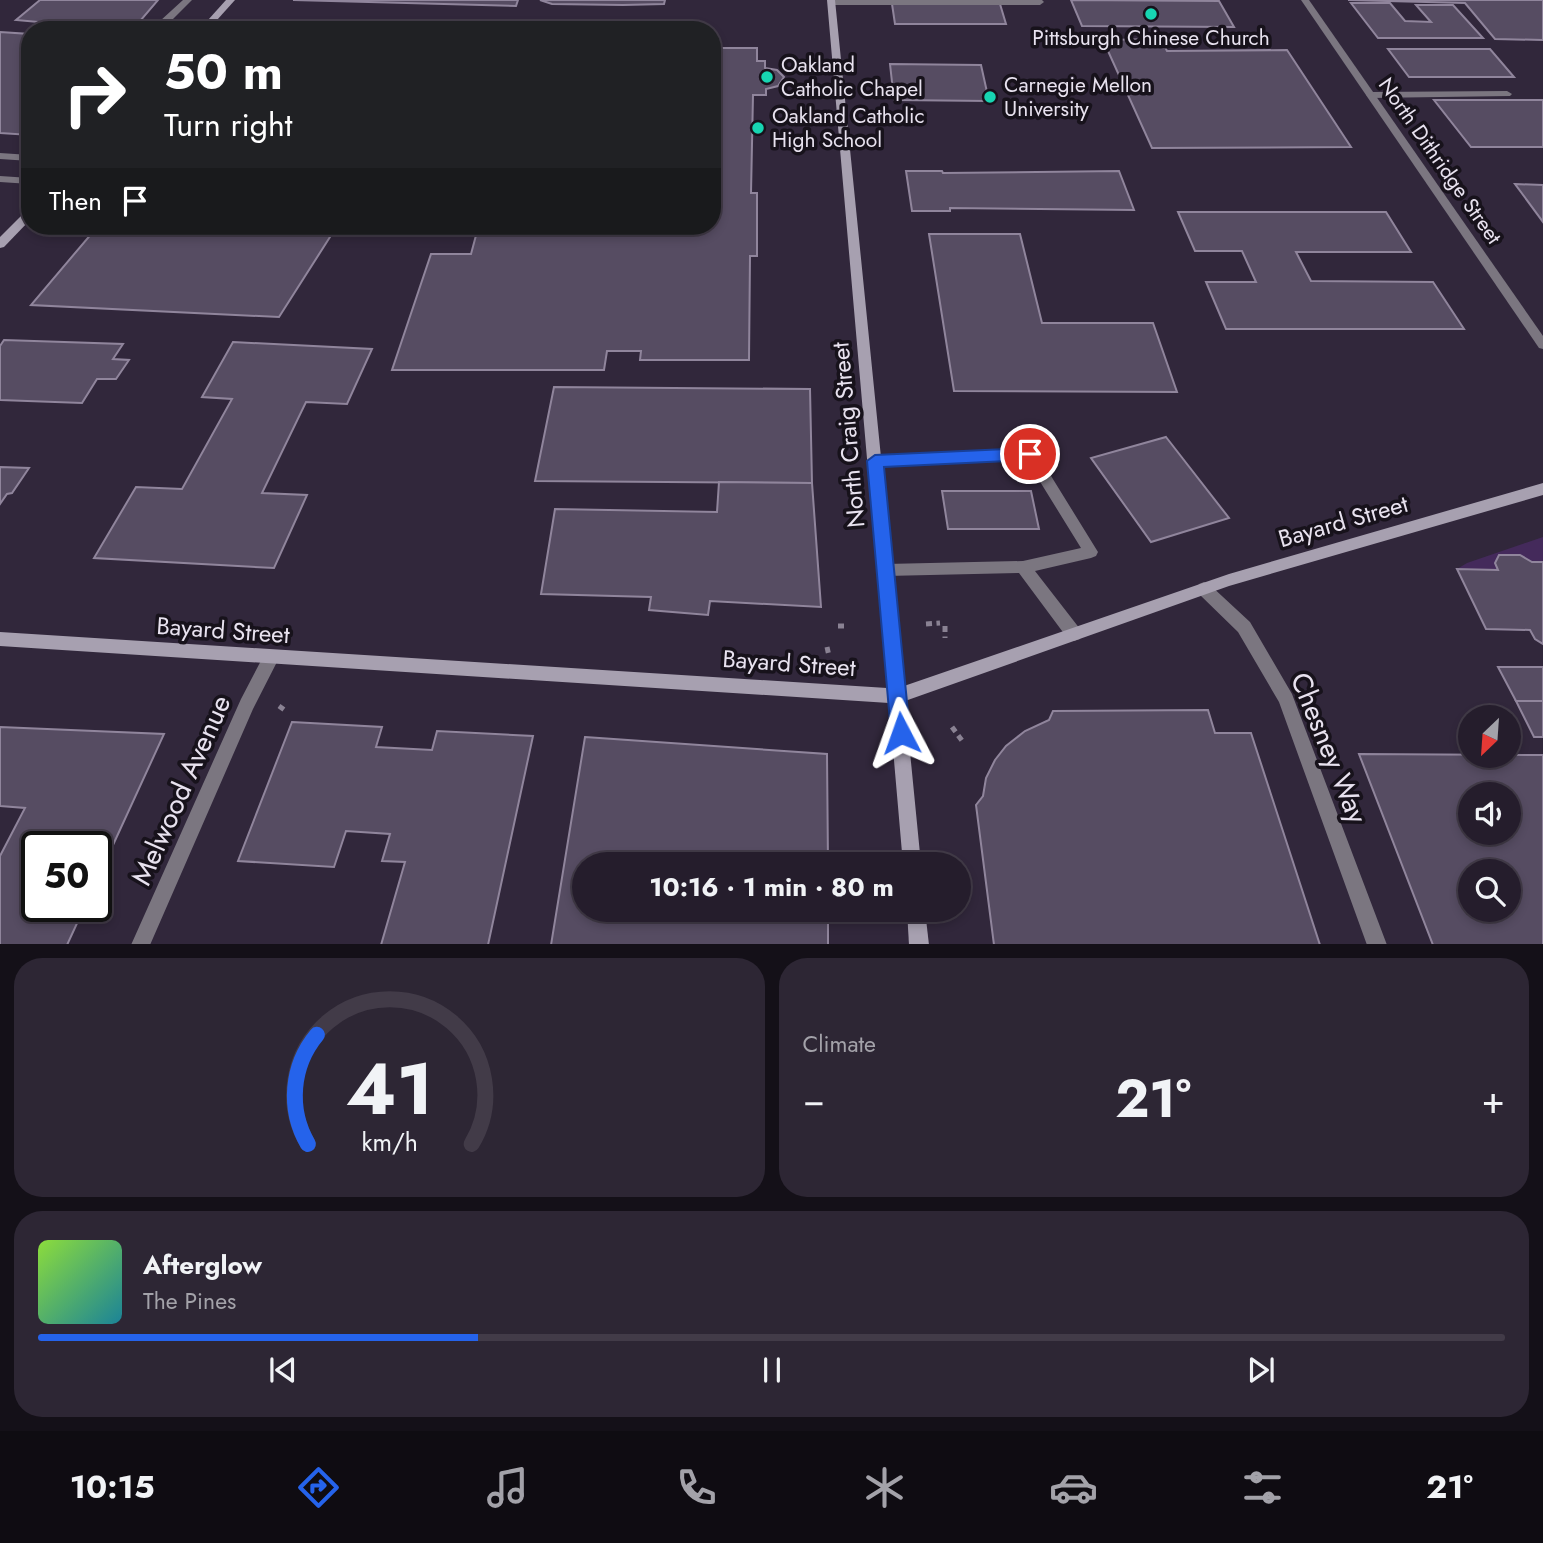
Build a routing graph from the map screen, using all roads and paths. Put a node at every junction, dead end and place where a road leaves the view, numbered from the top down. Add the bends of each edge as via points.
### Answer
1 (188, 0) edge
2 (231, 0) edge
3 (1305, 0) edge
4 (831, 1) edge
5 (1040, 2) dead end
6 (165, 21) edge
7 (211, 21) edge
8 (1507, 94) dead end
9 (1371, 95) junction
10 (0, 156) edge
11 (21, 157) edge
12 (0, 179) edge
13 (21, 180) edge
14 (21, 222) edge
15 (0, 244) edge
16 (1543, 345) edge
17 (875, 461) junction
18 (1543, 489) edge
19 (1023, 567) junction
20 (886, 570) junction
21 (1204, 589) junction
22 (926, 624) dead end
23 (838, 626) dead end
24 (846, 626) dead end
25 (1074, 635) junction
26 (945, 638) dead end
27 (0, 639) edge
28 (827, 647) dead end
29 (829, 656) dead end
30 (271, 658) junction
31 (898, 696) junction
32 (279, 706) dead end
33 (286, 711) dead end
34 (952, 727) dead end
35 (963, 742) dead end
36 (911, 852) edge
37 (917, 922) edge
38 (140, 944) edge
39 (919, 944) edge
40 (1377, 944) edge

1 - 6 street
2 - 7 main road
3 - 9 street, North Dithridge Street
4 - 5 street
4 - 17 main road, North Craig Street
8 - 9 street
9 - 16 street, North Dithridge Street
10 - 11 street
12 - 13 street
14 - 15 main road
17 - 19 street via 1030,454 1091,552
17 - 20 main road, North Craig Street
18 - 21 main road, Bayard Street
19 - 20 street
19 - 25 street
20 - 31 main road, North Craig Street
21 - 25 main road, Bayard Street
21 - 40 street, Chesney Way via 1244,627 1286,699
22 - 26 path via 942,624
23 - 24 path
25 - 31 main road, Bayard Street
27 - 30 main road, Bayard Street
28 - 29 path
30 - 31 main road, Bayard Street
30 - 38 street, Melwood Avenue
31 - 36 main road, North Craig Street
32 - 33 path
34 - 35 path
37 - 39 main road

